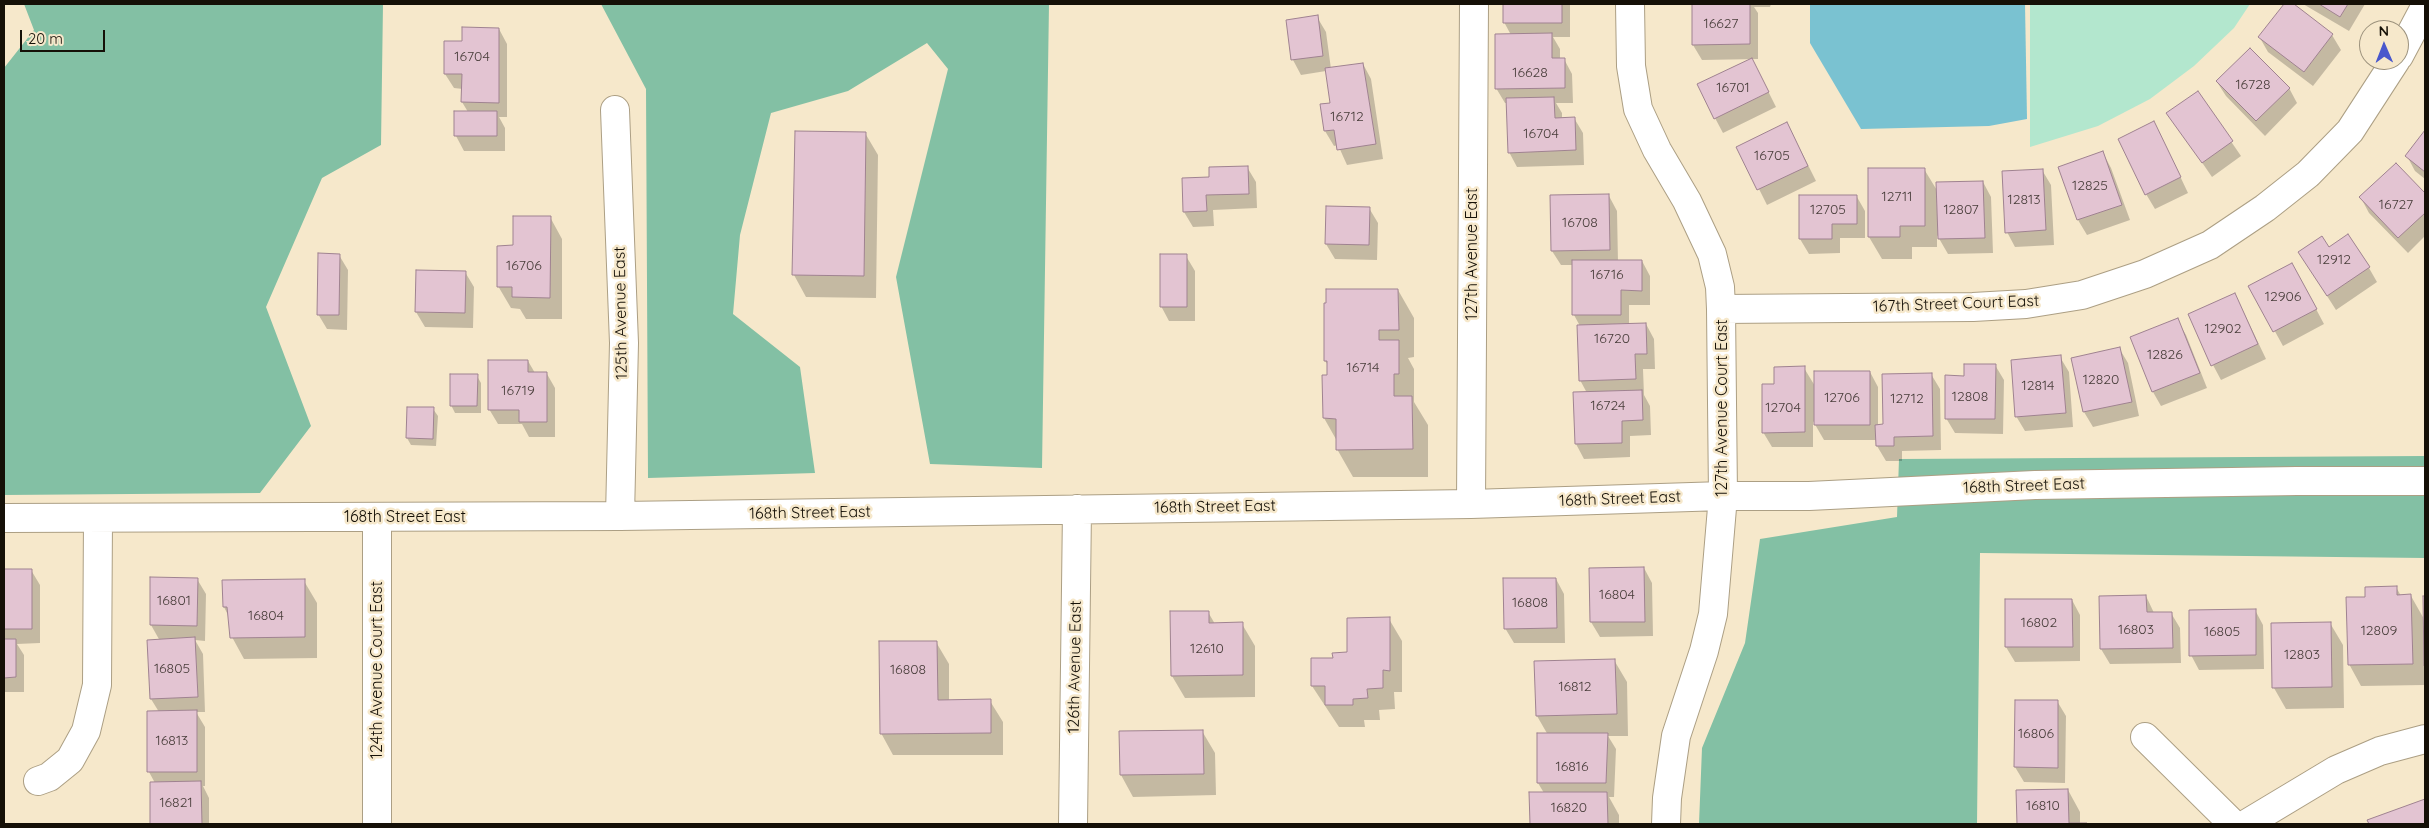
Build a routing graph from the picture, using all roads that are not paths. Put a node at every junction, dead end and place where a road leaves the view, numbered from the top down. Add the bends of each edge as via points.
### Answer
1 (1474, 4) edge
2 (1630, 4) edge
3 (2425, 8) edge
4 (2409, 38) edge
5 (2390, 70) edge
6 (615, 110) dead end
7 (1722, 309) junction
8 (2425, 481) edge
9 (1724, 496) junction
10 (1471, 504) junction
11 (1077, 509) junction
12 (620, 516) junction
13 (377, 517) junction
14 (4, 518) edge
15 (98, 518) junction
16 (2145, 737) dead end
17 (2425, 739) edge
18 (38, 782) dead end
19 (377, 824) edge
20 (1073, 824) edge
21 (1666, 824) edge
22 (2233, 824) edge
23 (2246, 824) edge

1 - 10 street, 127th Avenue East
2 - 7 street, 127th Avenue Court East via 1631,66 1638,109 1712,254
3 - 4 street
5 - 7 street, 167th Street Court East via 2350,131 2314,168 2265,208 2210,245 2145,274 2082,295 2026,304
6 - 12 street, 125th Avenue East via 624,343
7 - 9 street, 127th Avenue Court East
8 - 9 street, 168th Street East via 2035,485 1809,496
9 - 10 street, 168th Street East
9 - 21 street, 127th Avenue Court East via 1713,614 1676,736
10 - 11 street, 168th Street East
11 - 12 street, 168th Street East
11 - 20 street, 126th Avenue East
12 - 13 street, 168th Street East
13 - 15 street, 168th Street East
13 - 19 street, 124th Avenue Court East
14 - 15 street, 168th Street East
15 - 18 street via 97,685 86,731 70,760
16 - 22 street
17 - 23 street via 2380,751 2336,770

